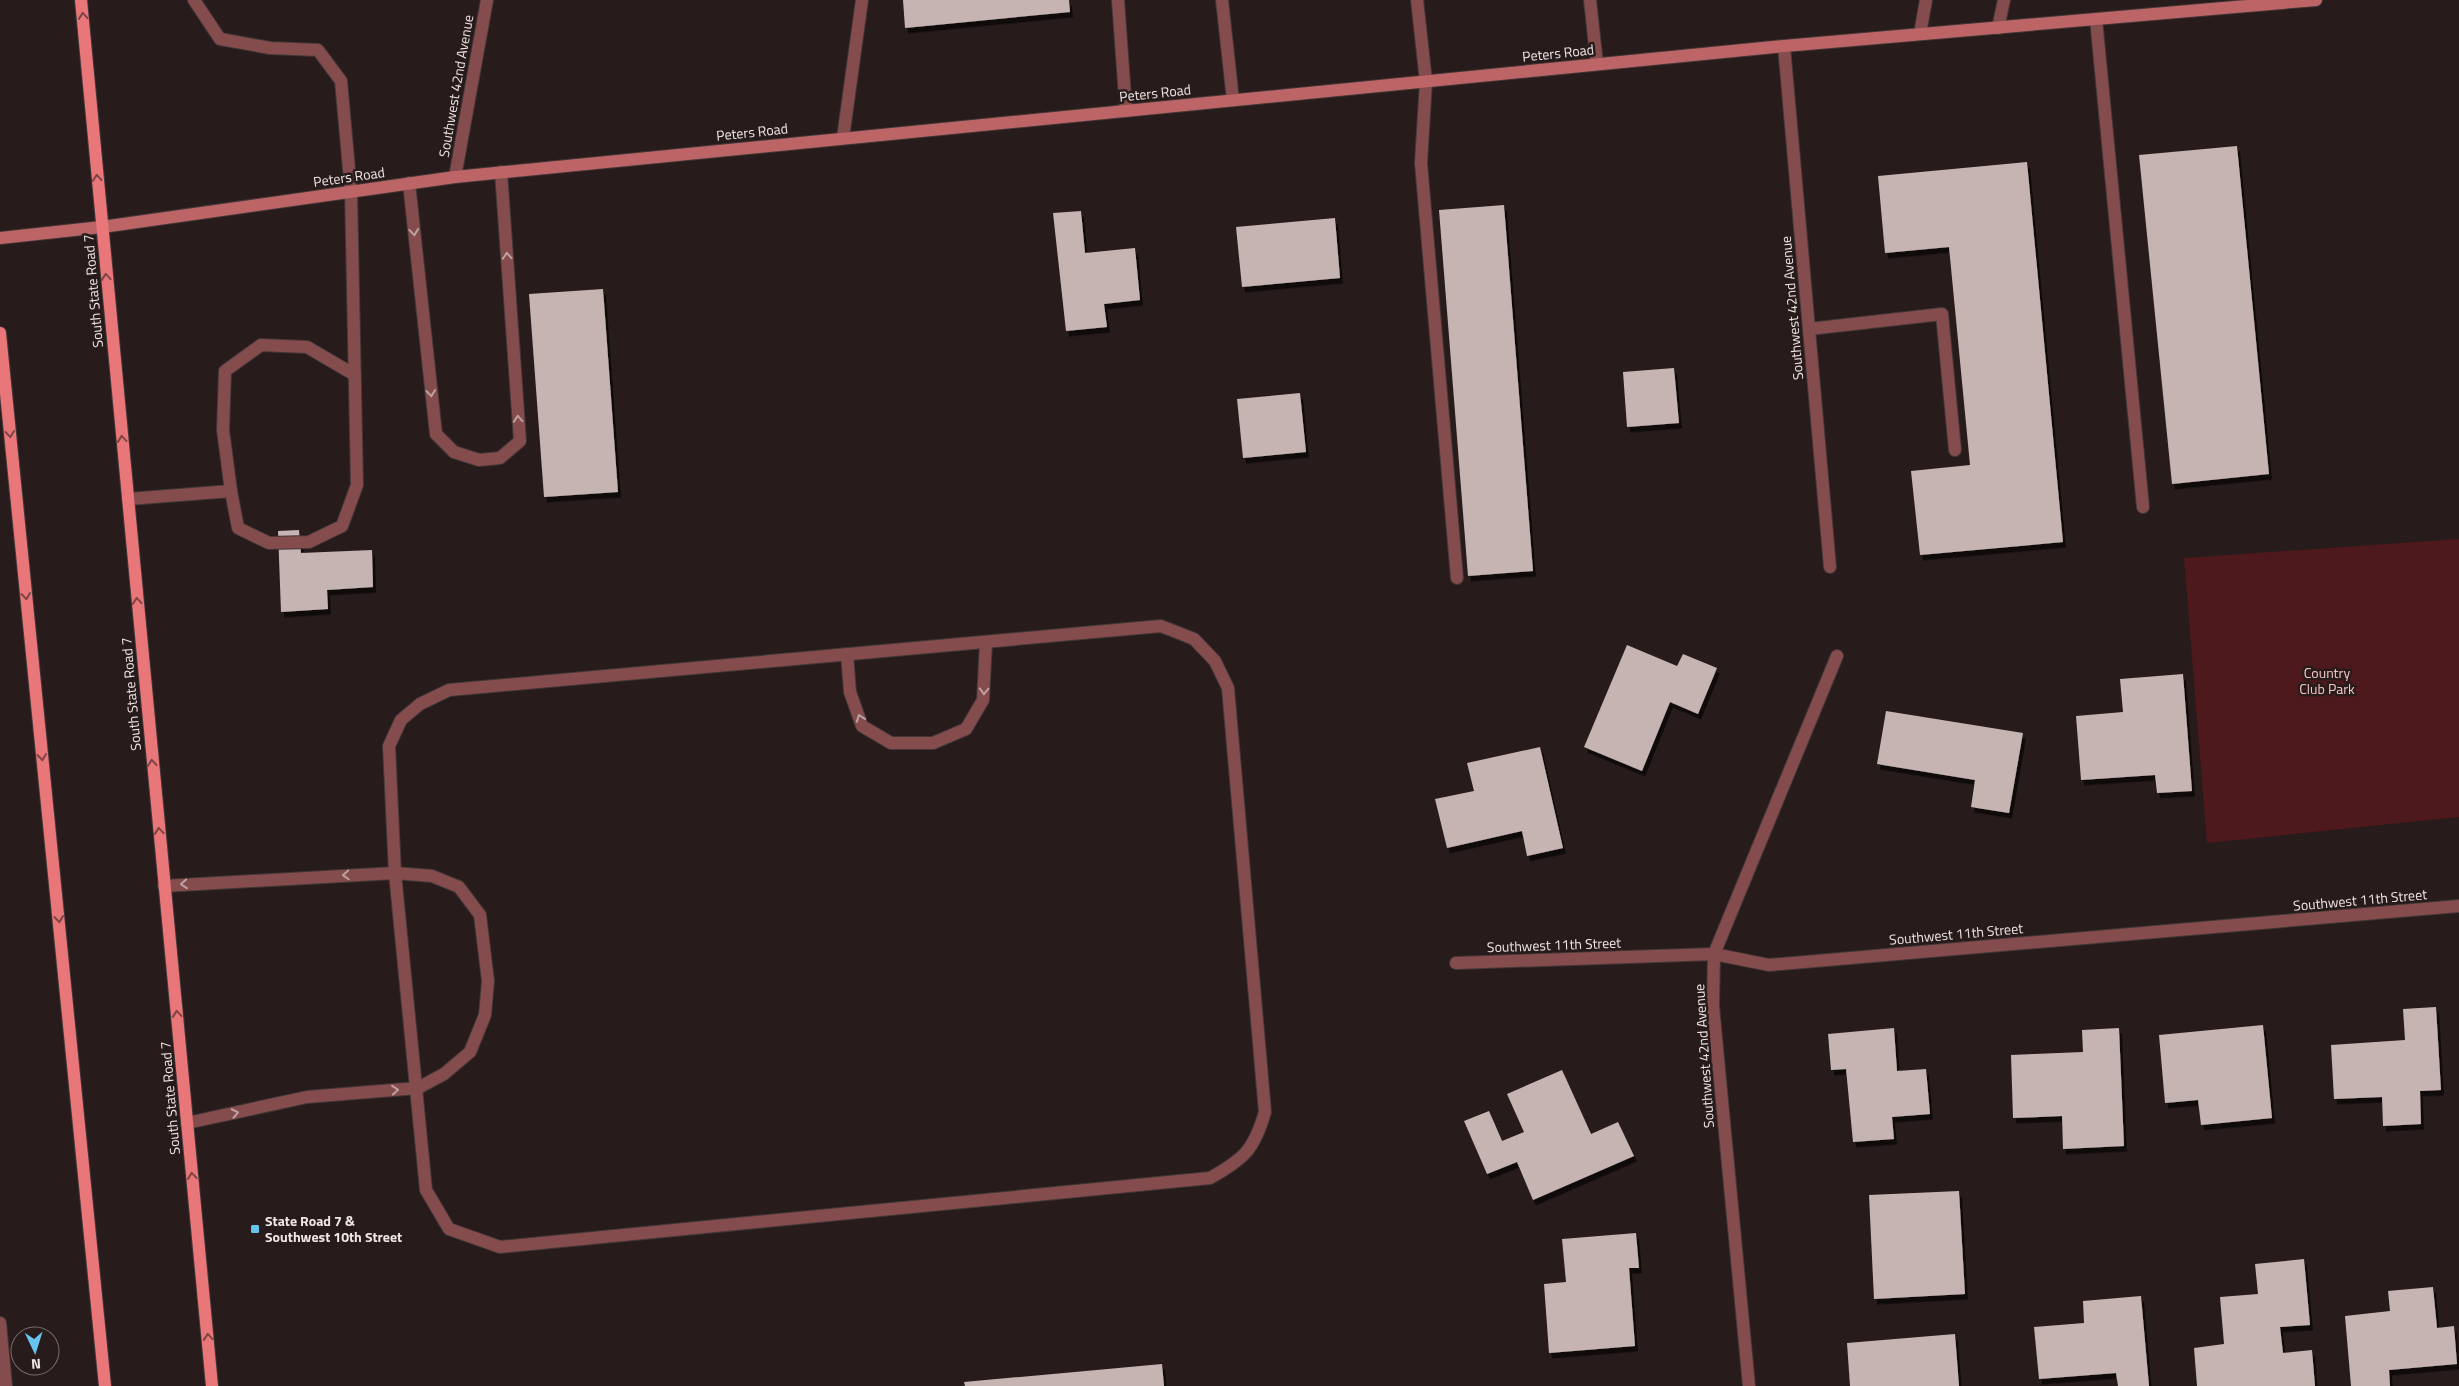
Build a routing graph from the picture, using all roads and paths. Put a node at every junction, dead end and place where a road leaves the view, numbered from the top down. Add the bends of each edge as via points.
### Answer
1 (82, 0) edge
2 (194, 0) edge
3 (487, 0) edge
4 (862, 0) edge
5 (1118, 0) edge
6 (1222, 0) edge
7 (1417, 0) edge
8 (1590, 0) edge
9 (1926, 0) edge
10 (2004, 0) edge
11 (2316, 0) edge
12 (2213, 4) edge
13 (2096, 19) junction
14 (1998, 28) junction
15 (1920, 34) junction
16 (1784, 46) junction
17 (1597, 64) junction
18 (1426, 81) junction
19 (1232, 100) junction
20 (1126, 111) junction
21 (842, 138) junction
22 (501, 172) junction
23 (454, 177) junction
24 (409, 183) junction
25 (351, 191) junction
26 (102, 227) junction
27 (0, 238) edge
28 (1809, 330) junction
29 (0, 333) edge
30 (355, 374) junction
31 (1955, 450) dead end
32 (231, 491) junction
33 (128, 499) junction
34 (2143, 507) dead end
35 (1830, 566) dead end
36 (1457, 578) dead end
37 (986, 642) junction
38 (847, 654) junction
39 (1837, 656) dead end
40 (395, 872) junction
41 (164, 886) junction
42 (2459, 906) edge
43 (1714, 954) junction
44 (1456, 963) dead end
45 (418, 1088) junction
46 (187, 1123) junction
47 (0, 1323) edge
48 (1, 1339) edge
49 (6, 1386) edge
50 (105, 1386) edge
51 (212, 1386) edge
52 (1749, 1386) edge

26 -> 1 main road, South State Road 7
2 - 25 street via 220,39 270,48 318,50 341,81
3 - 23 street, Southwest 42nd Avenue
4 - 21 street
5 - 20 street
6 - 19 street
7 - 18 street
8 - 17 street
9 - 15 street
10 - 14 street
11 - 12 street, Peters Road
12 - 13 street, Peters Road
13 - 14 street, Peters Road
13 - 34 street
14 - 15 street, Peters Road
15 - 16 street, Peters Road
16 - 17 street, Peters Road
16 - 28 street, Southwest 42nd Avenue
17 - 18 street, Peters Road
18 - 19 street, Peters Road
18 - 36 street via 1421,163
19 - 20 street, Peters Road
20 - 21 street, Peters Road
21 - 22 street, Peters Road
22 - 23 street, Peters Road
24 -> 22 street via 436,434 454,452 479,460 500,458 520,441
23 - 24 street, Peters Road
24 - 25 street, Peters Road
25 - 26 street, Peters Road
25 - 30 street
26 - 27 street, Peters Road
33 -> 26 main road, South State Road 7
28 - 31 street via 1942,314
28 - 35 street, Southwest 42nd Avenue
29 -> 50 main road
30 - 32 street via 307,347 261,345 225,371 223,430
30 - 32 street via 357,485 342,526 309,542 269,542 238,528
32 - 33 street
41 -> 33 main road, South State Road 7
37 - 38 street
37 -> 38 street via 983,700 966,729 933,742 891,743 862,726 850,692
37 - 45 street via 1161,626 1194,639 1215,661 1228,688 1265,1112 1258,1137 1239,1162 1210,1178 500,1247 449,1229 426,1190
38 - 40 street via 449,690 420,704 401,720 389,746
39 - 43 street, Southwest 42nd Avenue
40 -> 41 street
40 - 45 street
40 - 45 street via 432,876 459,887 480,915 488,981 485,1015 470,1052 444,1074
46 -> 41 main road, South State Road 7
42 - 43 street, Southwest 11th Street via 1769,965
43 - 44 street, Southwest 11th Street
43 - 52 street, Southwest 42nd Avenue via 1713,1006
46 -> 45 street via 307,1097
51 -> 46 main road, South State Road 7
47 - 48 street
48 - 49 street

